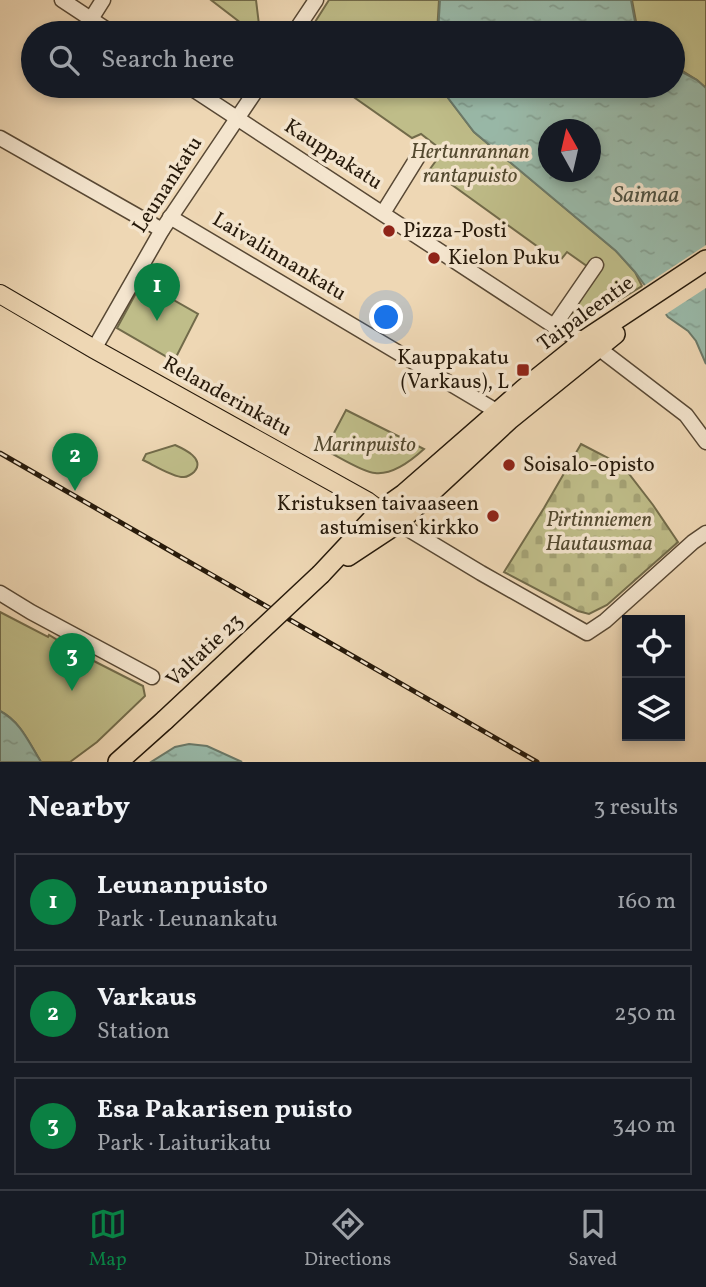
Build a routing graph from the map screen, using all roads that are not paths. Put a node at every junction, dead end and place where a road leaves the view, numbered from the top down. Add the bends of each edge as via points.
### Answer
1 (62, 0) edge
2 (103, 0) edge
3 (316, 0) edge
4 (91, 19) junction
5 (94, 21) edge
6 (302, 21) edge
7 (206, 98) edge
8 (251, 98) edge
9 (237, 119) junction
10 (0, 138) edge
11 (419, 155) dead end
12 (383, 213) junction
13 (166, 223) junction
14 (706, 260) edge
15 (596, 265) dead end
16 (706, 273) edge
17 (0, 293) edge
18 (628, 317) junction
19 (554, 326) junction
20 (591, 344) junction
21 (94, 349) junction
22 (504, 415) junction
23 (706, 442) edge
24 (380, 511) junction
25 (398, 523) junction
26 (706, 533) edge
27 (324, 571) junction
28 (0, 593) edge
29 (152, 677) dead end
30 (118, 762) edge

1 - 4 street
2 - 4 street
3 - 6 street
4 - 5 street
7 - 9 street, Kauppakatu
8 - 9 street, Leunankatu
9 - 12 street, Kauppakatu
9 - 13 street, Leunankatu
10 - 13 street, Laivalinnankatu
11 - 12 street
12 - 19 street, Kauppakatu
13 - 21 street, Leunankatu
13 - 22 street, Laivalinnankatu
14 - 18 highway, Taipaleentie
15 - 19 street
16 - 18 highway, Taipaleentie
17 - 21 main road, Relanderinkatu
18 - 20 highway, Taipaleentie
19 - 20 street, Kauppakatu
20 - 22 highway, Taipaleentie
20 - 23 street, Kauppakatu via 686,415
21 - 24 main road, Relanderinkatu
22 - 24 highway, Valtatie 23
22 - 25 highway, Valtatie 23
24 - 25 main road, Relanderinkatu
24 - 27 highway, Valtatie 23
25 - 26 street, Relanderinkatu via 587,633
25 - 27 highway, Valtatie 23
27 - 30 highway, Valtatie 23, bridge
28 - 29 street

